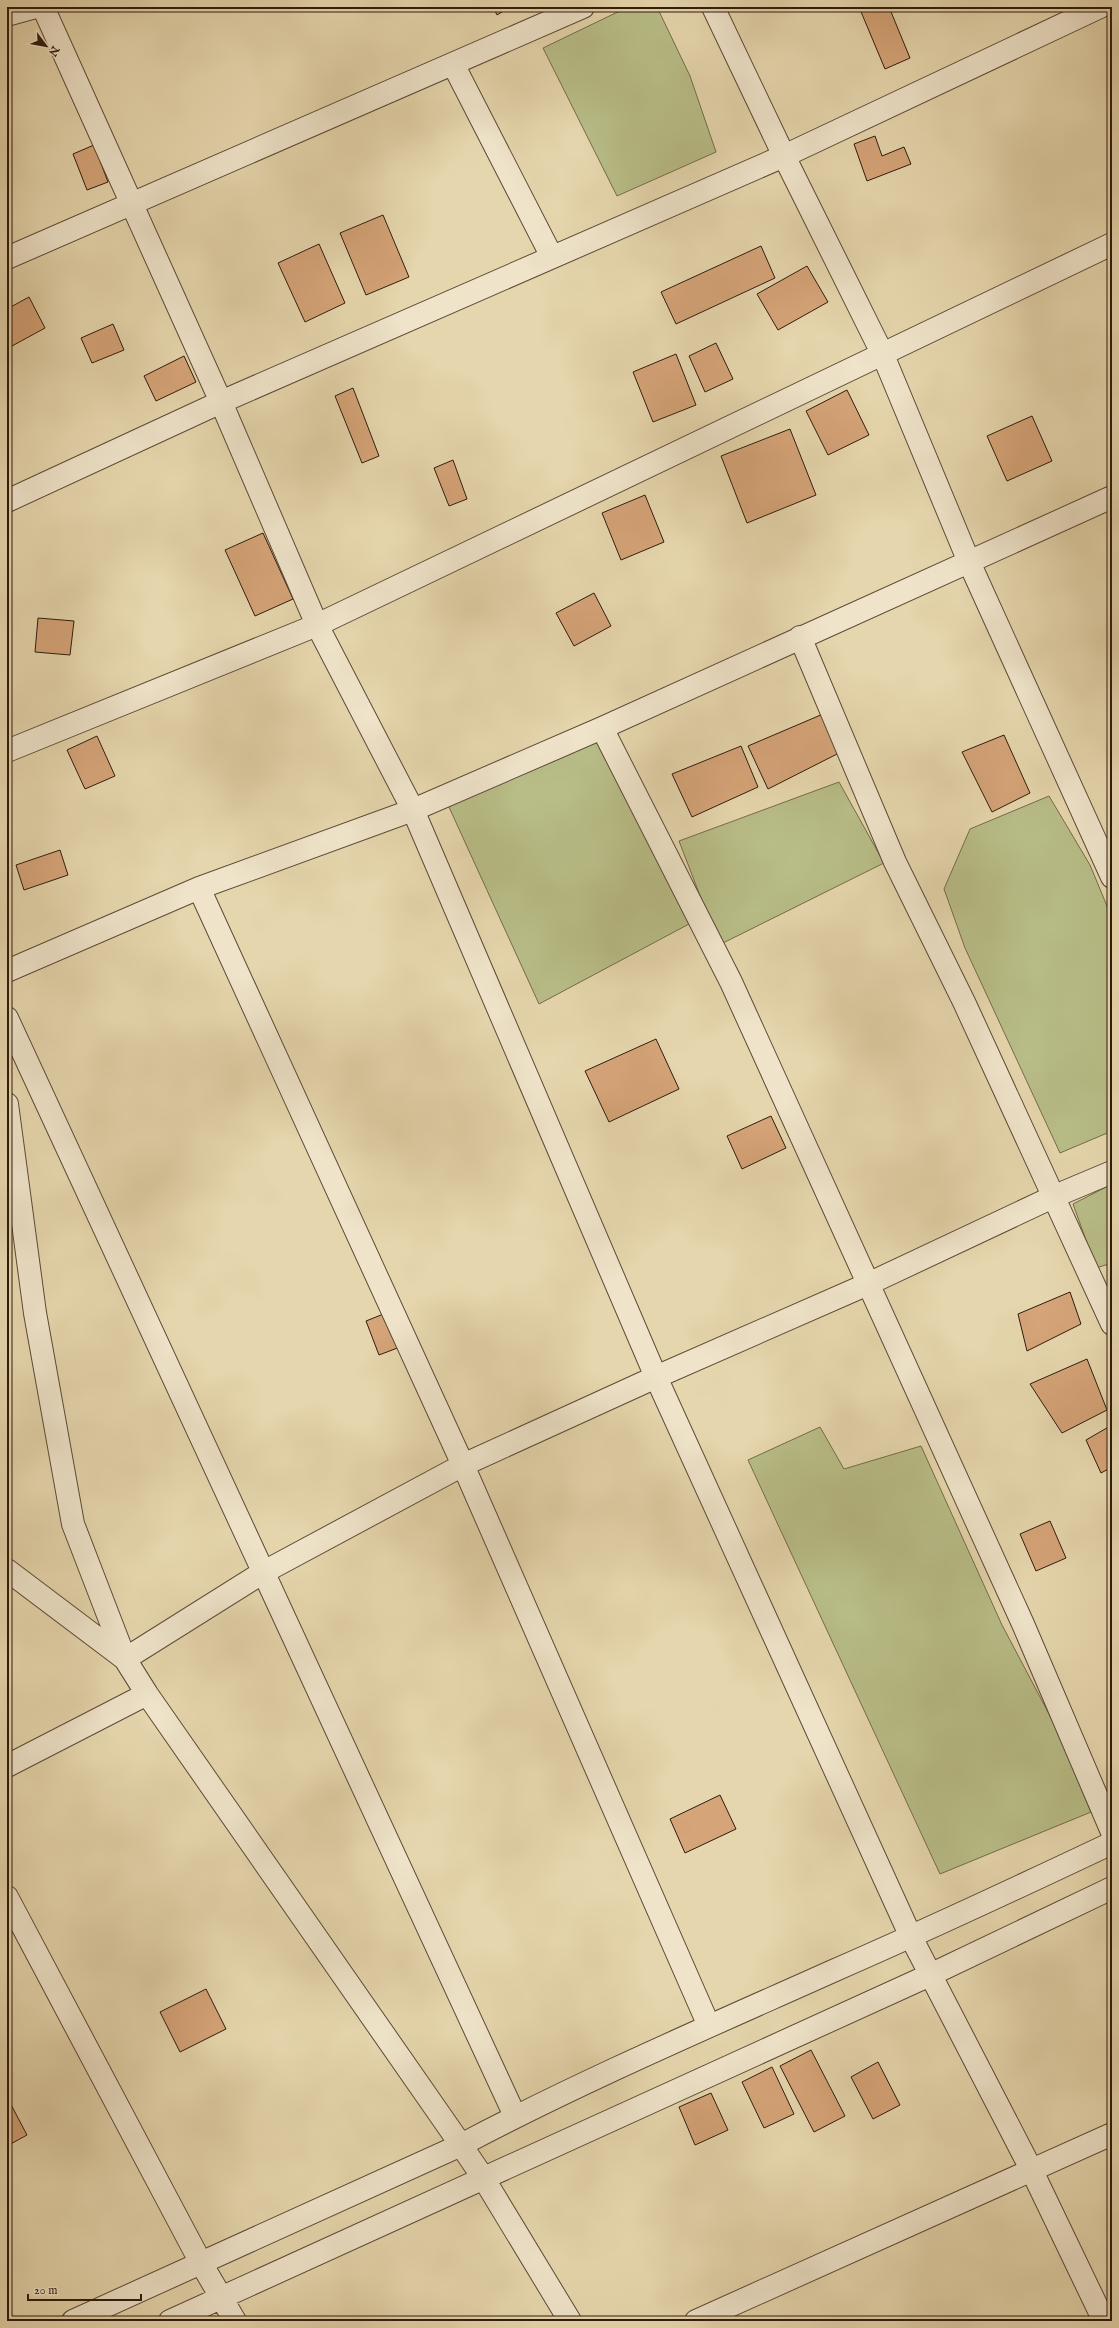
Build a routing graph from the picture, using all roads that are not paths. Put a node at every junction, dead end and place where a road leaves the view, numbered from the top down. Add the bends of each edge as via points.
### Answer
1 (36, 7) edge
2 (43, 7) edge
3 (583, 7) edge
4 (713, 7) edge
5 (1100, 7) edge
6 (7, 15) edge
7 (453, 64) junction
8 (784, 156) junction
9 (133, 204) junction
10 (1112, 244) edge
11 (552, 257) junction
12 (7, 258) edge
13 (884, 355) junction
14 (221, 402) junction
15 (1112, 497) edge
16 (7, 501) edge
17 (970, 562) junction
18 (317, 625) junction
19 (800, 637) junction
20 (602, 728) junction
21 (7, 751) edge
22 (413, 810) junction
23 (1112, 877) edge
24 (199, 888) junction
25 (7, 971) edge
26 (7, 1018) edge
27 (7, 1104) edge
28 (1112, 1172) edge
29 (1055, 1196) junction
30 (7, 1213) edge
31 (24, 1226) junction
32 (868, 1284) junction
33 (1112, 1324) edge
34 (656, 1377) junction
35 (463, 1465) junction
36 (7, 1570) edge
37 (262, 1573) junction
38 (125, 1659) junction
39 (147, 1694) junction
40 (7, 1766) edge
41 (1112, 1832) edge
42 (1112, 1844) edge
43 (1112, 1888) edge
44 (7, 1897) edge
45 (911, 1937) junction
46 (930, 1975) junction
47 (709, 2026) junction
48 (515, 2116) junction
49 (1112, 2134) edge
50 (461, 2145) junction
51 (1032, 2171) junction
52 (484, 2179) junction
53 (201, 2262) junction
54 (222, 2298) junction
55 (74, 2321) edge
56 (170, 2321) edge
57 (236, 2321) edge
58 (570, 2321) edge
59 (696, 2321) edge
60 (1104, 2321) edge

1 - 6 street
2 - 9 street
3 - 7 street
4 - 8 street
5 - 8 street
7 - 9 street
7 - 11 street
8 - 11 street
8 - 13 street
9 - 12 street
9 - 14 street
10 - 13 street
11 - 14 street
13 - 17 street
13 - 18 street
14 - 16 street
14 - 18 street
15 - 17 street
17 - 19 street
17 - 23 street
18 - 21 street
18 - 22 street
19 - 20 street
19 - 29 street via 895,862
20 - 22 street
20 - 32 street via 731,982
22 - 24 street
22 - 34 street
24 - 25 street
24 - 35 street
26 - 37 street
27 - 31 street
28 - 29 street
29 - 32 street
29 - 33 street
30 - 31 street
31 - 38 street via 35,1313 73,1524
32 - 34 street
32 - 41 street via 1023,1624
34 - 35 street
34 - 45 street
35 - 37 street
35 - 47 street
36 - 38 street
37 - 38 street
37 - 48 street
38 - 39 street
39 - 40 street
39 - 50 street
42 - 45 street
43 - 46 street
44 - 53 street
45 - 46 street
45 - 47 street
46 - 51 street
46 - 52 street
47 - 48 street
48 - 50 street
49 - 51 street
50 - 52 street
50 - 53 street
51 - 59 street
51 - 60 street
52 - 54 street
52 - 58 street
53 - 54 street
53 - 55 street
54 - 56 street
54 - 57 street

